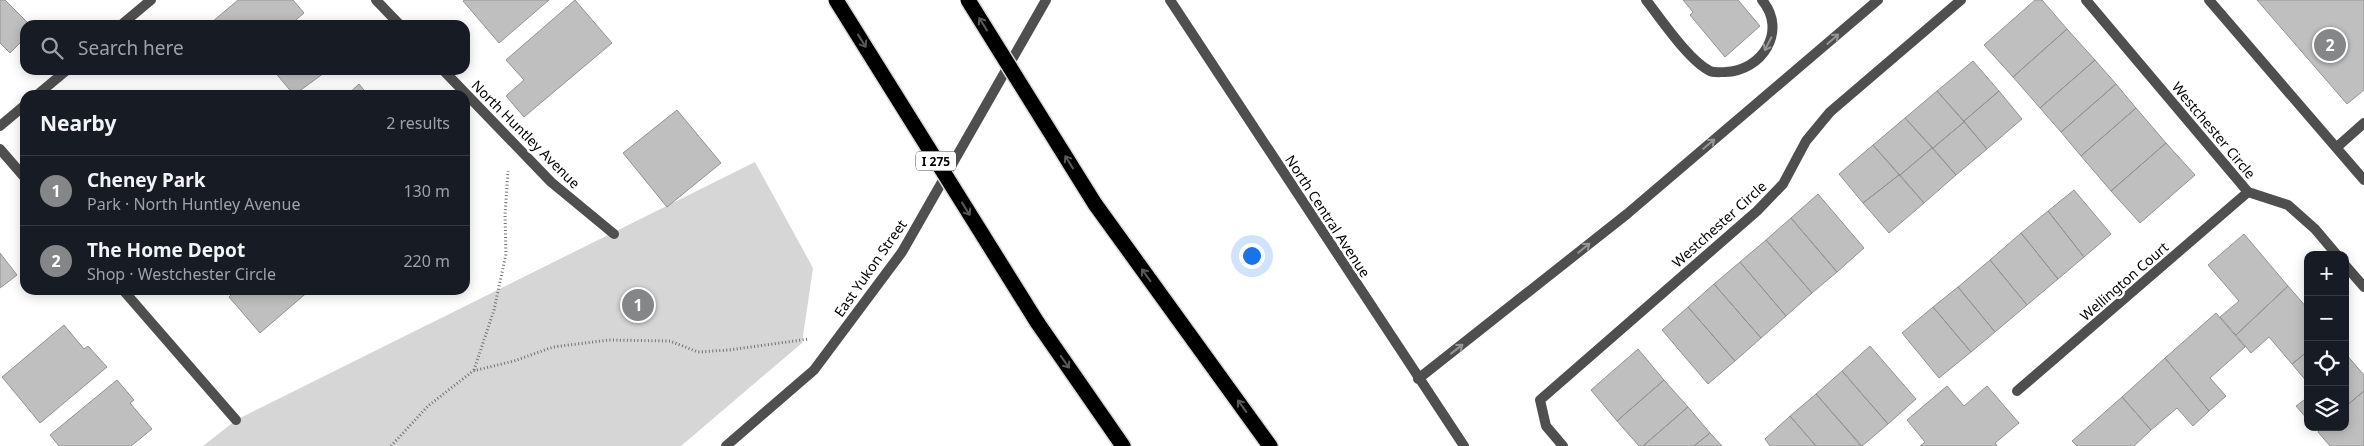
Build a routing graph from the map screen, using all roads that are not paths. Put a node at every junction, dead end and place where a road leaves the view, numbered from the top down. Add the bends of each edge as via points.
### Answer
1 (151, 0) edge
2 (376, 0) edge
3 (836, 0) edge
4 (968, 0) edge
5 (1046, 0) edge
6 (1170, 0) edge
7 (1646, 0) edge
8 (1762, 0) edge
9 (1878, 0) edge
10 (1962, 0) edge
11 (2086, 0) edge
12 (2209, 0) edge
13 (127, 20) edge
14 (395, 20) edge
15 (61, 75) edge
16 (449, 75) edge
17 (43, 90) edge
18 (463, 90) edge
19 (470, 97) edge
20 (20, 109) edge
21 (2364, 124) edge
22 (0, 126) edge
23 (2337, 147) junction
24 (0, 149) edge
25 (20, 172) edge
26 (2364, 180) edge
27 (2248, 192) junction
28 (614, 234) dead end
29 (2333, 251) edge
30 (2349, 269) edge
31 (2364, 286) edge
32 (127, 295) edge
33 (1418, 379) junction
34 (2018, 391) dead end
35 (236, 420) dead end
36 (726, 446) edge
37 (1123, 446) edge
38 (1270, 446) edge
39 (1464, 446) edge
40 (1563, 446) edge

1 - 13 street
2 - 14 street
3 -> 37 highway, I 275, bridge via 1037,322
38 -> 4 highway, bridge via 1094,204
5 - 36 street, East Yukon Street via 902,252 814,370
6 - 33 street, North Central Avenue
8 -> 7 street via 1769,8 1774,29 1768,48 1752,64 1735,71 1711,72 1696,61
33 -> 9 street via 1627,214
10 - 40 street, Westchester Circle via 1830,112 1806,141 1783,184 1757,212 1540,400 1546,426
11 - 27 street, Westchester Circle
12 - 23 street
15 - 17 street
16 - 18 street, North Huntley Avenue
19 - 28 street, North Huntley Avenue via 551,182
20 - 22 street
21 - 23 street
23 - 26 street
24 - 25 street
27 - 29 street, Westchester Circle via 2288,205
27 - 34 street, Wellington Court
30 - 31 street
32 - 35 street
33 - 39 street, North Central Avenue

